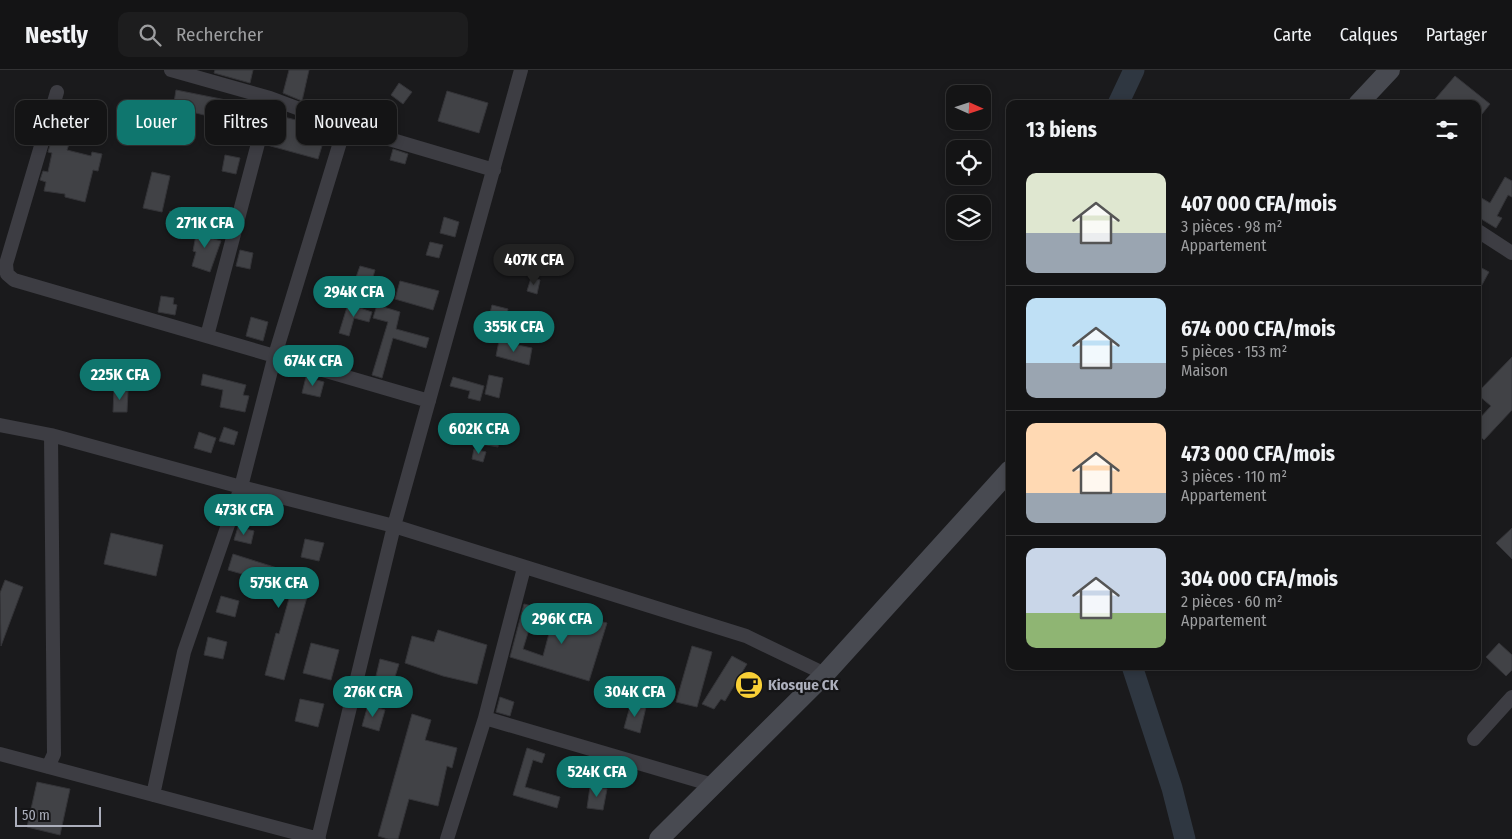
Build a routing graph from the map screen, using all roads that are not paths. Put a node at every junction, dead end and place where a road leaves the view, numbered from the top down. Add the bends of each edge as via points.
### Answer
1 (171, 70) edge
2 (521, 70) edge
3 (1390, 70) edge
4 (57, 92) dead end
5 (270, 98) junction
6 (1362, 100) edge
7 (296, 108) edge
8 (397, 141) edge
9 (339, 145) edge
10 (494, 170) junction
11 (1481, 233) edge
12 (1512, 252) edge
13 (207, 336) junction
14 (275, 355) junction
15 (429, 402) junction
16 (0, 425) edge
17 (50, 434) junction
18 (1006, 474) edge
19 (241, 487) junction
20 (394, 526) junction
21 (524, 568) junction
22 (825, 674) junction
23 (1512, 697) edge
24 (485, 718) junction
25 (1474, 739) dead end
26 (0, 754) edge
27 (48, 767) junction
28 (713, 785) junction
29 (153, 795) junction
30 (318, 839) edge
31 (447, 839) edge
32 (659, 839) edge

1 - 5 street
2 - 10 street
3 - 6 main road
4 - 13 street via 6,264 7,274 14,280
5 - 7 street
5 - 13 street
8 - 10 street
9 - 14 street
10 - 15 street
11 - 12 street
13 - 14 street
14 - 15 street
14 - 19 street
15 - 20 street
16 - 17 street
17 - 19 street
17 - 27 street via 54,754
18 - 22 main road
19 - 20 street
19 - 29 street via 184,652
20 - 21 street
20 - 30 street
21 - 22 street via 746,636
21 - 24 street
22 - 28 main road
23 - 25 street
24 - 28 street
24 - 31 street
26 - 27 street
27 - 29 street
28 - 32 main road
29 - 30 street

